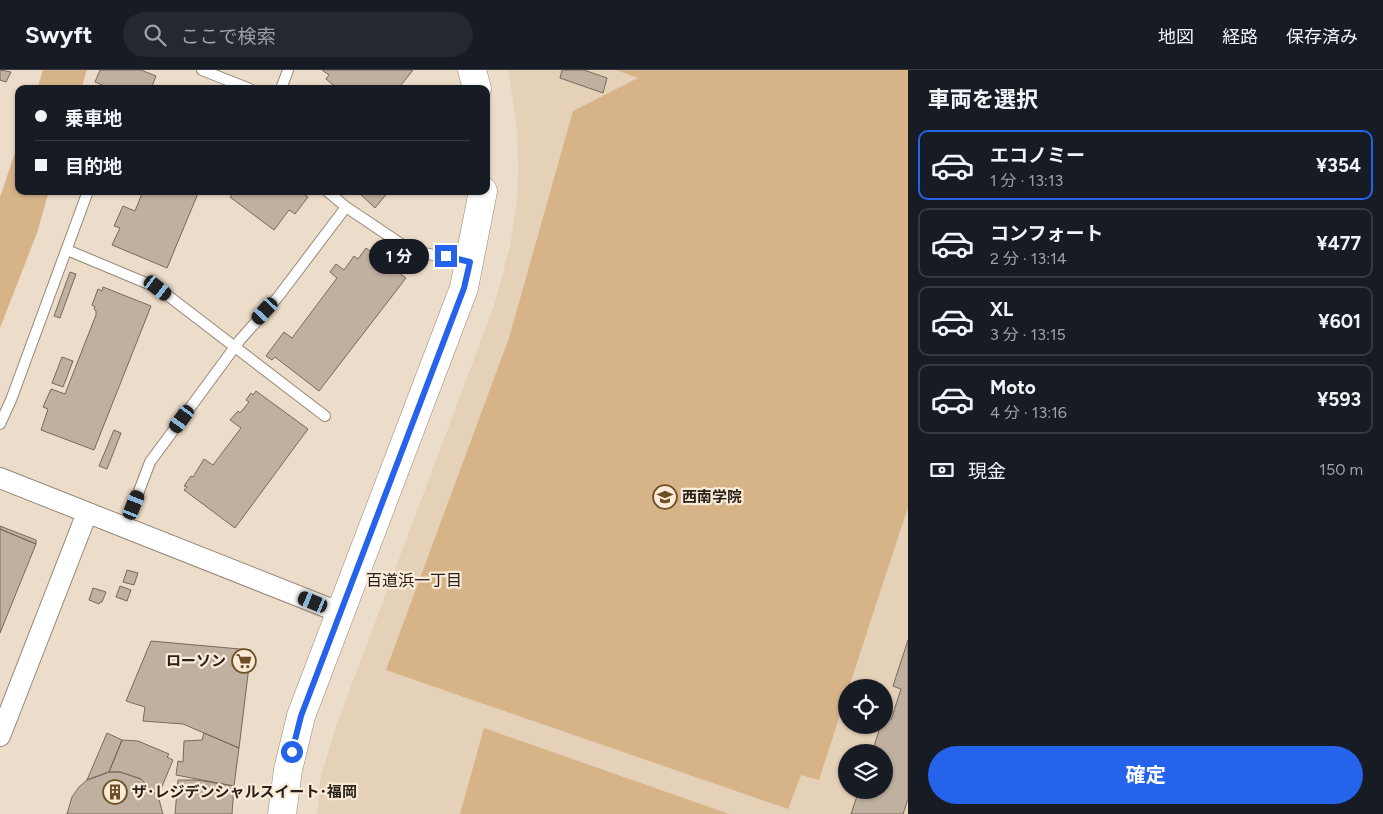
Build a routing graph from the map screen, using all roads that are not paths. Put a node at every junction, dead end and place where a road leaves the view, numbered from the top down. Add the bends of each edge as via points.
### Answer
1 (202, 70) edge
2 (288, 70) edge
3 (472, 70) edge
4 (240, 85) edge
5 (282, 85) edge
6 (476, 85) edge
7 (87, 195) edge
8 (332, 195) edge
9 (482, 195) edge
10 (346, 207) junction
11 (67, 250) junction
12 (470, 262) junction
13 (234, 348) junction
14 (325, 416) dead end
15 (0, 424) edge
16 (0, 478) edge
17 (87, 513) junction
18 (125, 528) junction
19 (341, 613) junction
20 (0, 736) edge
21 (282, 814) edge

1 - 4 lane
2 - 5 lane
3 - 6 street
7 - 11 lane
8 - 10 lane
9 - 12 street
10 - 12 lane via 410,250
10 - 13 lane via 278,297
11 - 13 lane via 158,288
11 - 15 lane
12 - 19 street via 464,288
13 - 14 lane
13 - 18 lane via 150,462
16 - 17 street
17 - 18 street
17 - 20 street
18 - 19 street
19 - 21 street via 301,716

